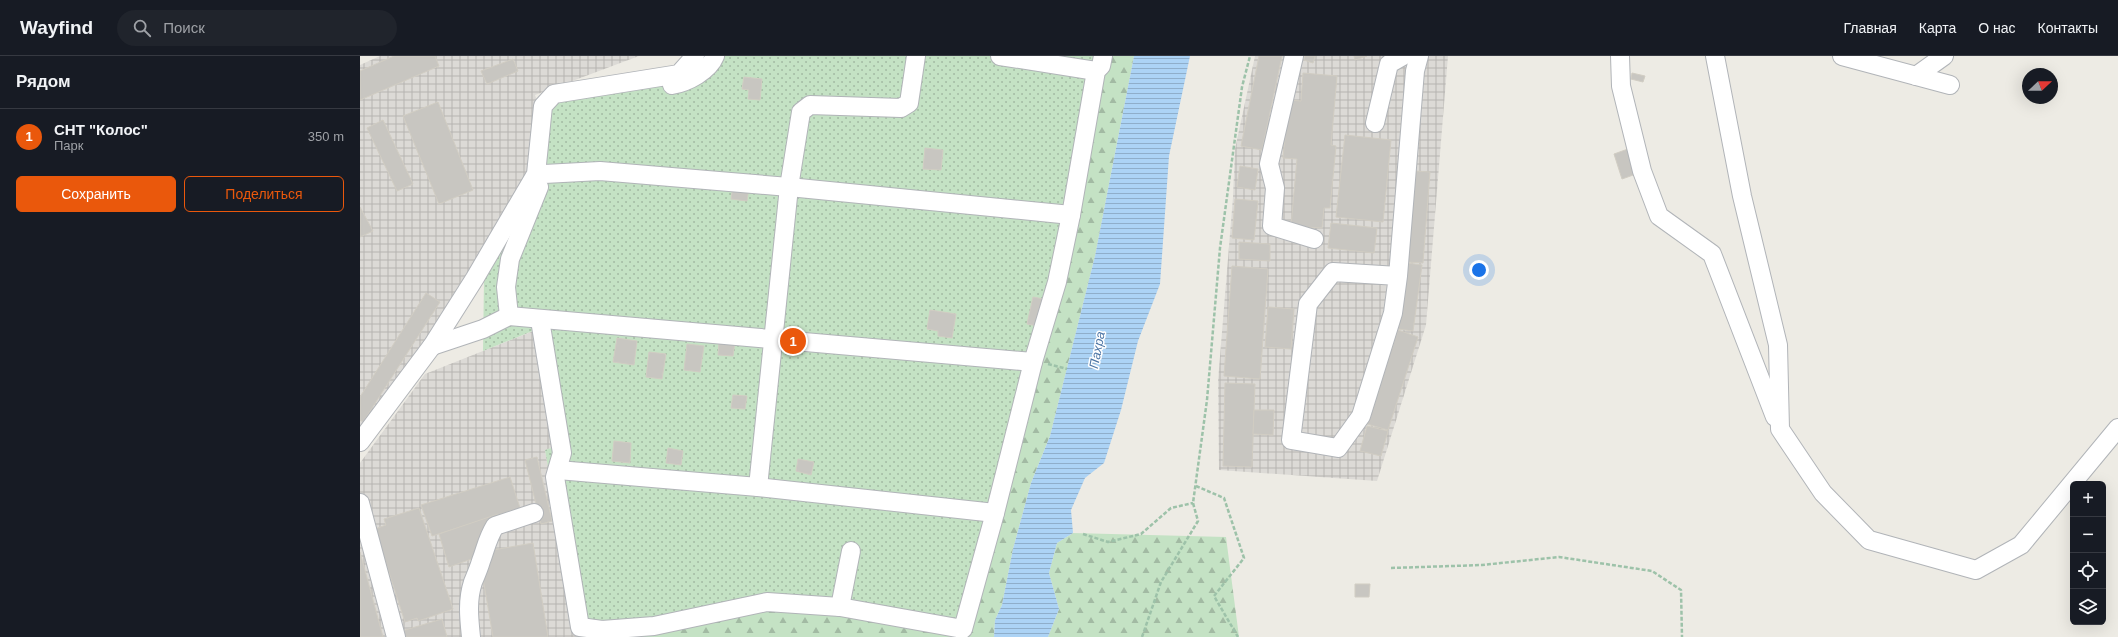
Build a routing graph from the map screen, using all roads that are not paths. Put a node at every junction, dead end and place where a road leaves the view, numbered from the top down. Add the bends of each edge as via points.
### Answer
1 (695, 56) edge
2 (715, 56) edge
3 (916, 56) edge
4 (1000, 56) edge
5 (1294, 56) edge
6 (1403, 56) edge
7 (1419, 56) edge
8 (1620, 56) edge
9 (1715, 56) edge
10 (1842, 56) edge
11 (1944, 56) edge
12 (1100, 64) edge
13 (1916, 76) junction
14 (1950, 85) dead end
15 (1375, 123) dead end
16 (544, 174) junction
17 (789, 187) junction
18 (1071, 215) junction
19 (1314, 238) dead end
20 (1398, 276) junction
21 (509, 316) junction
22 (540, 320) junction
23 (772, 339) junction
24 (432, 346) junction
25 (1039, 363) junction
26 (2118, 428) edge
27 (1780, 430) junction
28 (360, 442) edge
29 (558, 470) junction
30 (758, 487) junction
31 (360, 503) edge
32 (995, 513) junction
33 (534, 514) dead end
34 (850, 551) dead end
35 (840, 607) junction
36 (396, 637) edge
37 (471, 637) edge

1 - 24 lane via 679,74 554,94 543,106 536,174
2 - 16 lane via 703,71 680,83 634,93 562,102 554,110
3 - 17 lane via 909,103 901,108 810,105 801,112
4 - 12 lane
5 - 19 lane via 1269,164 1275,188 1272,226
6 - 15 lane via 1389,64
7 - 20 lane via 1415,71
8 - 27 lane via 1621,86 1642,171 1659,216 1712,254
9 - 27 lane via 1742,196 1778,345
10 - 13 lane
11 - 13 lane
12 - 18 lane
13 - 14 lane
16 - 17 lane via 600,171
16 - 21 lane via 510,259 506,287
17 - 18 lane
17 - 23 lane
18 - 25 lane
20 - 20 lane via 1393,313 1361,416 1338,448 1291,440 1308,304 1333,272
21 - 22 lane
21 - 24 lane via 483,329
22 - 23 lane via 558,319
22 - 29 lane via 562,453
23 - 25 lane
23 - 30 lane
24 - 28 lane
25 - 32 lane
26 - 27 lane via 2021,545 1976,570 1869,540 1823,493
29 - 30 lane
29 - 35 lane via 555,477 580,628 602,630 654,626 767,602
30 - 32 lane
31 - 36 lane
32 - 35 lane via 962,628
33 - 37 lane via 494,526 484,548 470,597 468,611
34 - 35 lane

